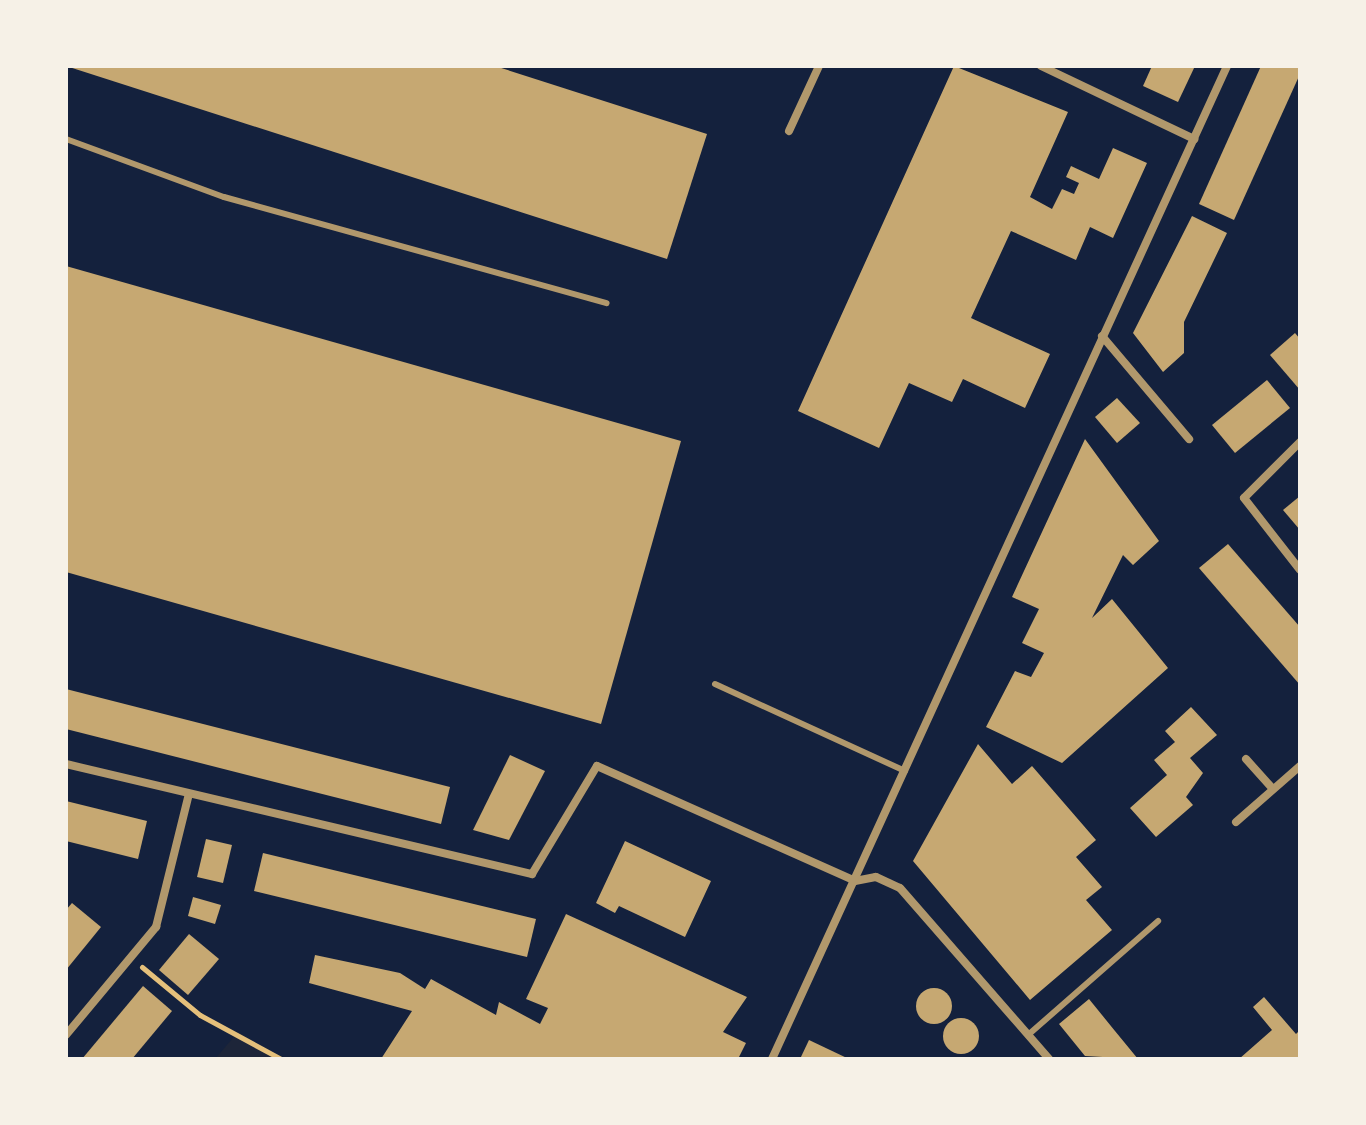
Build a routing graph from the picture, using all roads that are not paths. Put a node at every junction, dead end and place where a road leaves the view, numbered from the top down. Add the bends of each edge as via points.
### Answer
1 (819, 66) edge
2 (1041, 66) edge
3 (1227, 66) edge
4 (789, 131) dead end
5 (66, 139) edge
6 (1194, 139) junction
7 (607, 303) dead end
8 (1102, 336) junction
9 (1189, 439) dead end
10 (1300, 442) edge
11 (1300, 570) edge
12 (715, 684) dead end
13 (1246, 759) dead end
14 (66, 764) edge
15 (1300, 766) edge
16 (905, 771) junction
17 (1273, 789) junction
18 (189, 794) junction
19 (1236, 822) dead end
20 (855, 881) junction
21 (1158, 921) dead end
22 (67, 1032) edge
23 (1028, 1035) junction
24 (772, 1059) edge
25 (1049, 1059) edge

1 - 4 street
2 - 6 street
3 - 6 street
5 - 7 lane via 224,197
6 - 8 street
8 - 9 street
8 - 16 street
10 - 11 street via 1244,498
12 - 16 lane
13 - 17 street
14 - 18 street
15 - 17 street
16 - 20 street
17 - 19 street
18 - 20 street via 532,874 597,766
18 - 22 street via 156,927
20 - 23 street via 876,877 900,888
20 - 24 street
21 - 23 lane
23 - 25 street

